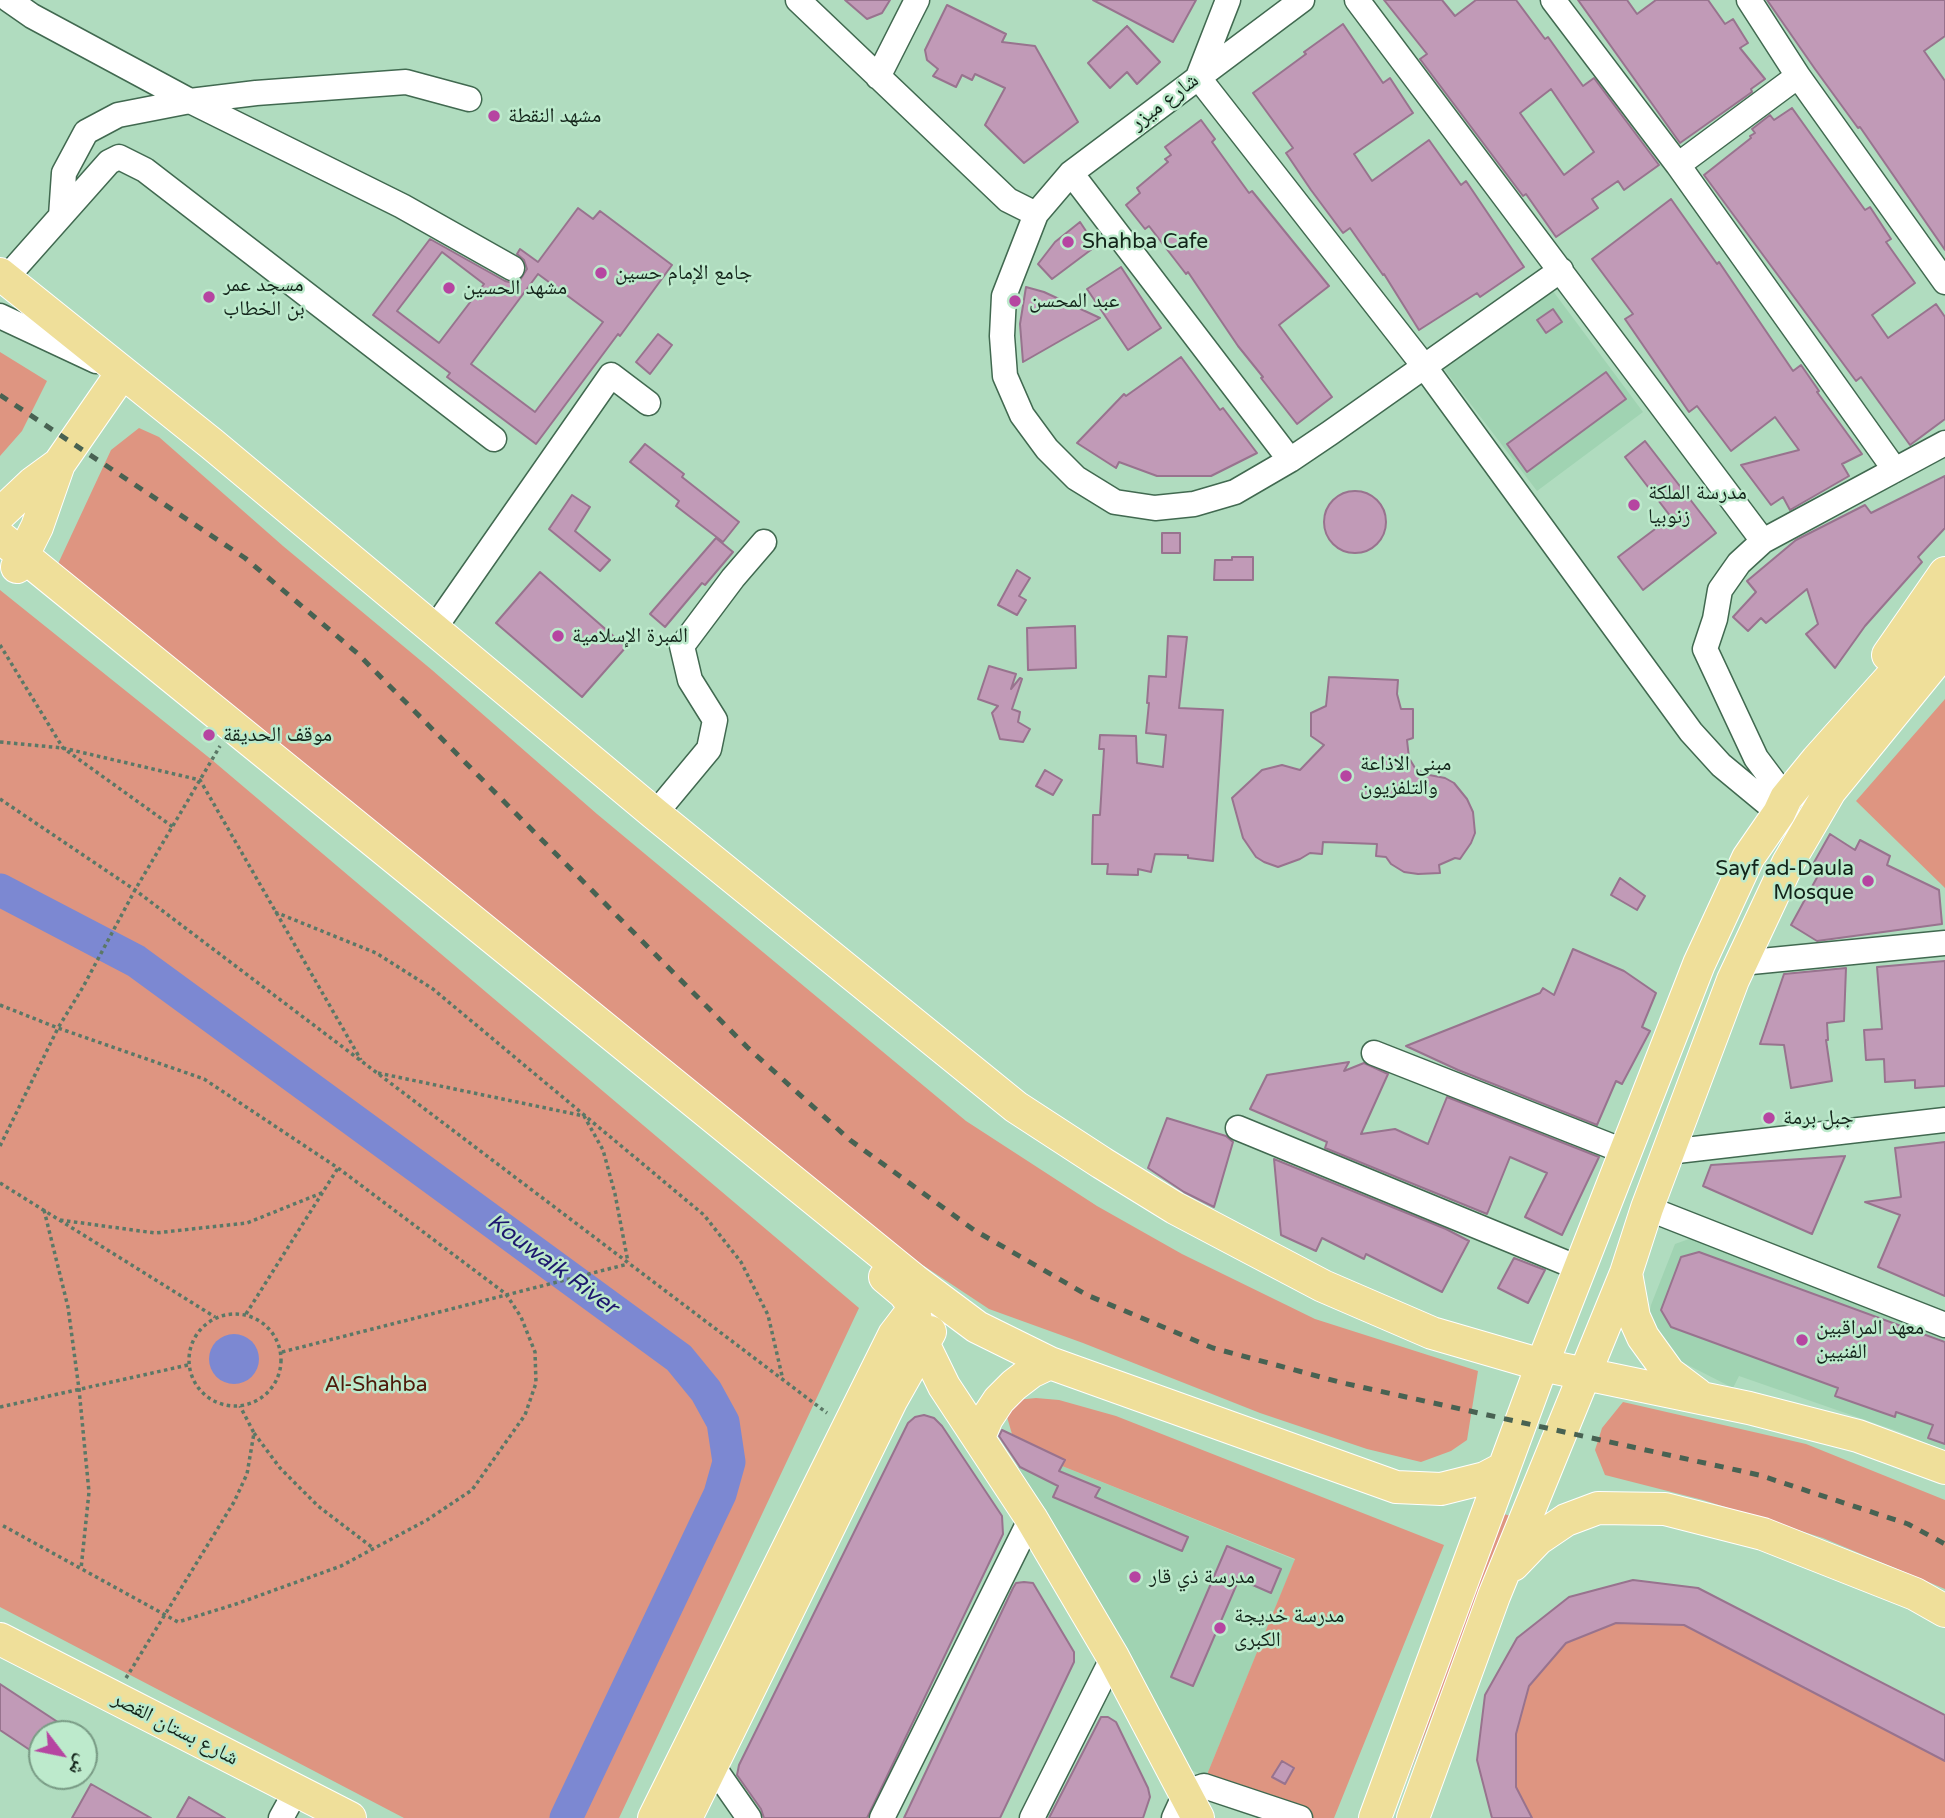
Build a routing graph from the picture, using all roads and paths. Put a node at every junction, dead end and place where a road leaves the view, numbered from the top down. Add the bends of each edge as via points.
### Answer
1 (9, 0) edge
2 (798, 0) edge
3 (917, 0) edge
4 (1228, 0) edge
5 (1302, 0) edge
6 (1357, 0) edge
7 (1553, 0) edge
8 (1749, 0) edge
9 (1798, 76) junction
10 (878, 77) junction
11 (1198, 77) junction
12 (469, 99) dead end
13 (190, 101) junction
14 (1678, 165) junction
15 (1072, 173) junction
16 (1035, 214) junction
17 (61, 216) junction
18 (512, 268) dead end
19 (1561, 270) junction
20 (3, 276) edge
21 (1945, 282) edge
22 (0, 316) edge
23 (1424, 366) junction
24 (122, 373) junction
25 (648, 403) dead end
26 (494, 439) dead end
27 (1945, 443) edge
28 (1290, 460) junction
29 (58, 464) junction
30 (1895, 470) junction
31 (0, 514) edge
32 (1763, 541) junction
33 (764, 542) dead end
34 (10, 554) edge
35 (1945, 573) edge
36 (1945, 617) edge
37 (434, 629) junction
38 (0, 645) edge
39 (1945, 650) edge
40 (1945, 683) edge
41 (226, 737) junction
42 (0, 742) edge
43 (63, 748) junction
44 (1817, 760) junction
45 (200, 780) junction
46 (1830, 791) junction
47 (0, 799) edge
48 (1783, 806) junction
49 (655, 814) junction
50 (173, 827) junction
51 (135, 890) junction
52 (275, 912) junction
53 (1945, 943) edge
54 (1741, 963) junction
55 (0, 1005) edge
56 (58, 1028) junction
57 (1374, 1053) dead end
58 (362, 1062) junction
59 (376, 1073) junction
60 (584, 1116) junction
61 (1945, 1120) edge
62 (1238, 1128) dead end
63 (0, 1146) edge
64 (1626, 1152) junction
65 (1668, 1152) junction
66 (338, 1168) junction
67 (0, 1182) edge
68 (324, 1192) junction
69 (1647, 1208) junction
70 (44, 1210) junction
71 (60, 1220) junction
72 (628, 1264) junction
73 (1581, 1269) junction
74 (1626, 1273) junction
75 (506, 1294) junction
76 (928, 1300) junction
77 (246, 1314) junction
78 (216, 1317) junction
79 (1945, 1325) edge
80 (924, 1345) junction
81 (282, 1352) junction
82 (1050, 1363) junction
83 (188, 1365) junction
84 (1542, 1366) junction
85 (1586, 1374) junction
86 (783, 1380) junction
87 (901, 1383) junction
88 (944, 1386) junction
89 (79, 1389) junction
90 (1704, 1399) junction
91 (240, 1406) junction
92 (0, 1407) edge
93 (848, 1428) junction
94 (254, 1433) junction
95 (978, 1437) junction
96 (1504, 1468) junction
97 (1945, 1468) edge
98 (1031, 1518) junction
99 (0, 1524) edge
100 (374, 1549) junction
101 (81, 1569) junction
102 (1494, 1597) junction
103 (1945, 1611) edge
104 (164, 1615) junction
105 (0, 1639) edge
106 (1113, 1657) junction
107 (114, 1698) junction
108 (712, 1765) junction
109 (296, 1791) junction
110 (1186, 1809) edge
111 (281, 1818) edge
112 (349, 1818) edge
113 (654, 1818) edge
114 (686, 1818) edge
115 (749, 1818) edge
116 (882, 1818) edge
117 (1032, 1818) edge
118 (1300, 1818) edge
119 (1375, 1818) edge
120 (1413, 1818) edge

1 - 13 street
2 - 10 street
3 - 10 street
4 - 11 street
5 - 11 street, شارع ميزر
6 - 19 street
7 - 14 street
8 - 9 street
9 - 14 street
9 - 21 street
10 - 16 street via 1008,200
11 - 15 street, شارع ميزر
11 - 23 street
12 - 13 street via 406,82
13 - 17 street via 118,115 86,132 64,173
13 - 18 street via 402,206
14 - 30 street
15 - 16 street, شارع ميزر
15 - 28 street
16 - 28 street via 1004,296 1005,376 1023,415 1047,449 1076,478 1115,502 1155,508 1194,504 1235,492
17 - 20 street
17 - 26 street via 109,162 120,157 145,170
19 - 23 street
19 - 32 street
20 - 24 main road
22 - 24 street
23 - 28 street
23 - 48 street via 1691,732 1720,765
24 - 29 main road
24 - 37 main road
25 - 37 street via 611,375
27 - 30 street
29 - 31 main road
29 - 34 main road via 41,516
30 - 32 street
32 - 48 street via 1739,563 1720,590 1705,649
33 - 49 street via 682,646 690,680 715,720 709,749
34 - 41 main road
34 - 76 main road
35 - 44 main road
36 - 44 main road
37 - 49 main road
38 - 43 path
39 - 46 main road
40 - 46 main road
41 - 45 path
41 - 76 main road via 897,1287
42 - 43 path
43 - 45 path
43 - 50 path
44 - 48 main road
45 - 50 path
45 - 52 path
46 - 54 main road via 1788,863
47 - 51 path
48 - 64 main road via 1748,858 1699,964
49 - 84 main road via 1016,1107 1113,1170 1323,1286 1433,1333
50 - 51 path
51 - 56 path
51 - 58 path
52 - 58 path
52 - 60 path via 376,953 433,989
53 - 54 street
54 - 65 main road
55 - 56 path
56 - 63 path
56 - 66 path via 204,1079
57 - 64 street
58 - 59 path
59 - 60 path
59 - 72 path
60 - 72 path via 603,1150
60 - 86 path via 704,1215 741,1262 768,1315
61 - 65 street
62 - 73 street
64 - 73 main road
65 - 69 main road
66 - 68 path
66 - 75 path
67 - 70 path
68 - 71 path via 247,1223 155,1233
68 - 77 path
69 - 74 main road
69 - 79 street
70 - 71 path
70 - 89 path via 68,1307
71 - 78 path
72 - 75 path
72 - 86 path
73 - 84 main road
74 - 85 main road
74 - 90 main road via 1634,1317 1649,1346 1669,1373
75 - 81 path
75 - 100 path via 535,1352 536,1383 525,1415 472,1490
76 - 80 main road
76 - 82 main road
76 - 93 main road via 894,1335
77 - 78 path
77 - 81 path via 271,1330
78 - 83 path via 194,1336
80 - 87 main road
80 - 88 main road
81 - 91 path via 274,1385 253,1403
82 - 95 main road via 1006,1392
82 - 96 main road via 1396,1487 1441,1489
83 - 89 path
83 - 91 path via 200,1391 219,1403
84 - 85 main road
84 - 96 main road
85 - 90 main road
85 - 102 main road
86 - 93 path
87 - 88 main road via 918,1378
87 - 108 main road
88 - 95 main road
89 - 92 path
89 - 101 path via 89,1492
90 - 97 main road via 1858,1436
91 - 94 path
93 - 113 main road
94 - 100 path via 280,1468 318,1506
94 - 104 path via 247,1474 234,1502
95 - 98 main road
96 - 119 main road
98 - 106 main road
98 - 116 street
99 - 101 path
100 - 104 path via 341,1566 236,1604 178,1622
101 - 104 path
102 - 103 main road via 1514,1563 1566,1520 1598,1508 1665,1509 1763,1534 1914,1594
102 - 120 main road
104 - 107 path
105 - 107 main road, شارع بستان القصر
106 - 110 main road
106 - 117 street
107 - 109 main road, شارع بستان القصر
108 - 114 main road
108 - 115 street
109 - 111 street
109 - 112 main road, شارع بستان القصر
110 - 118 street via 1204,1786

